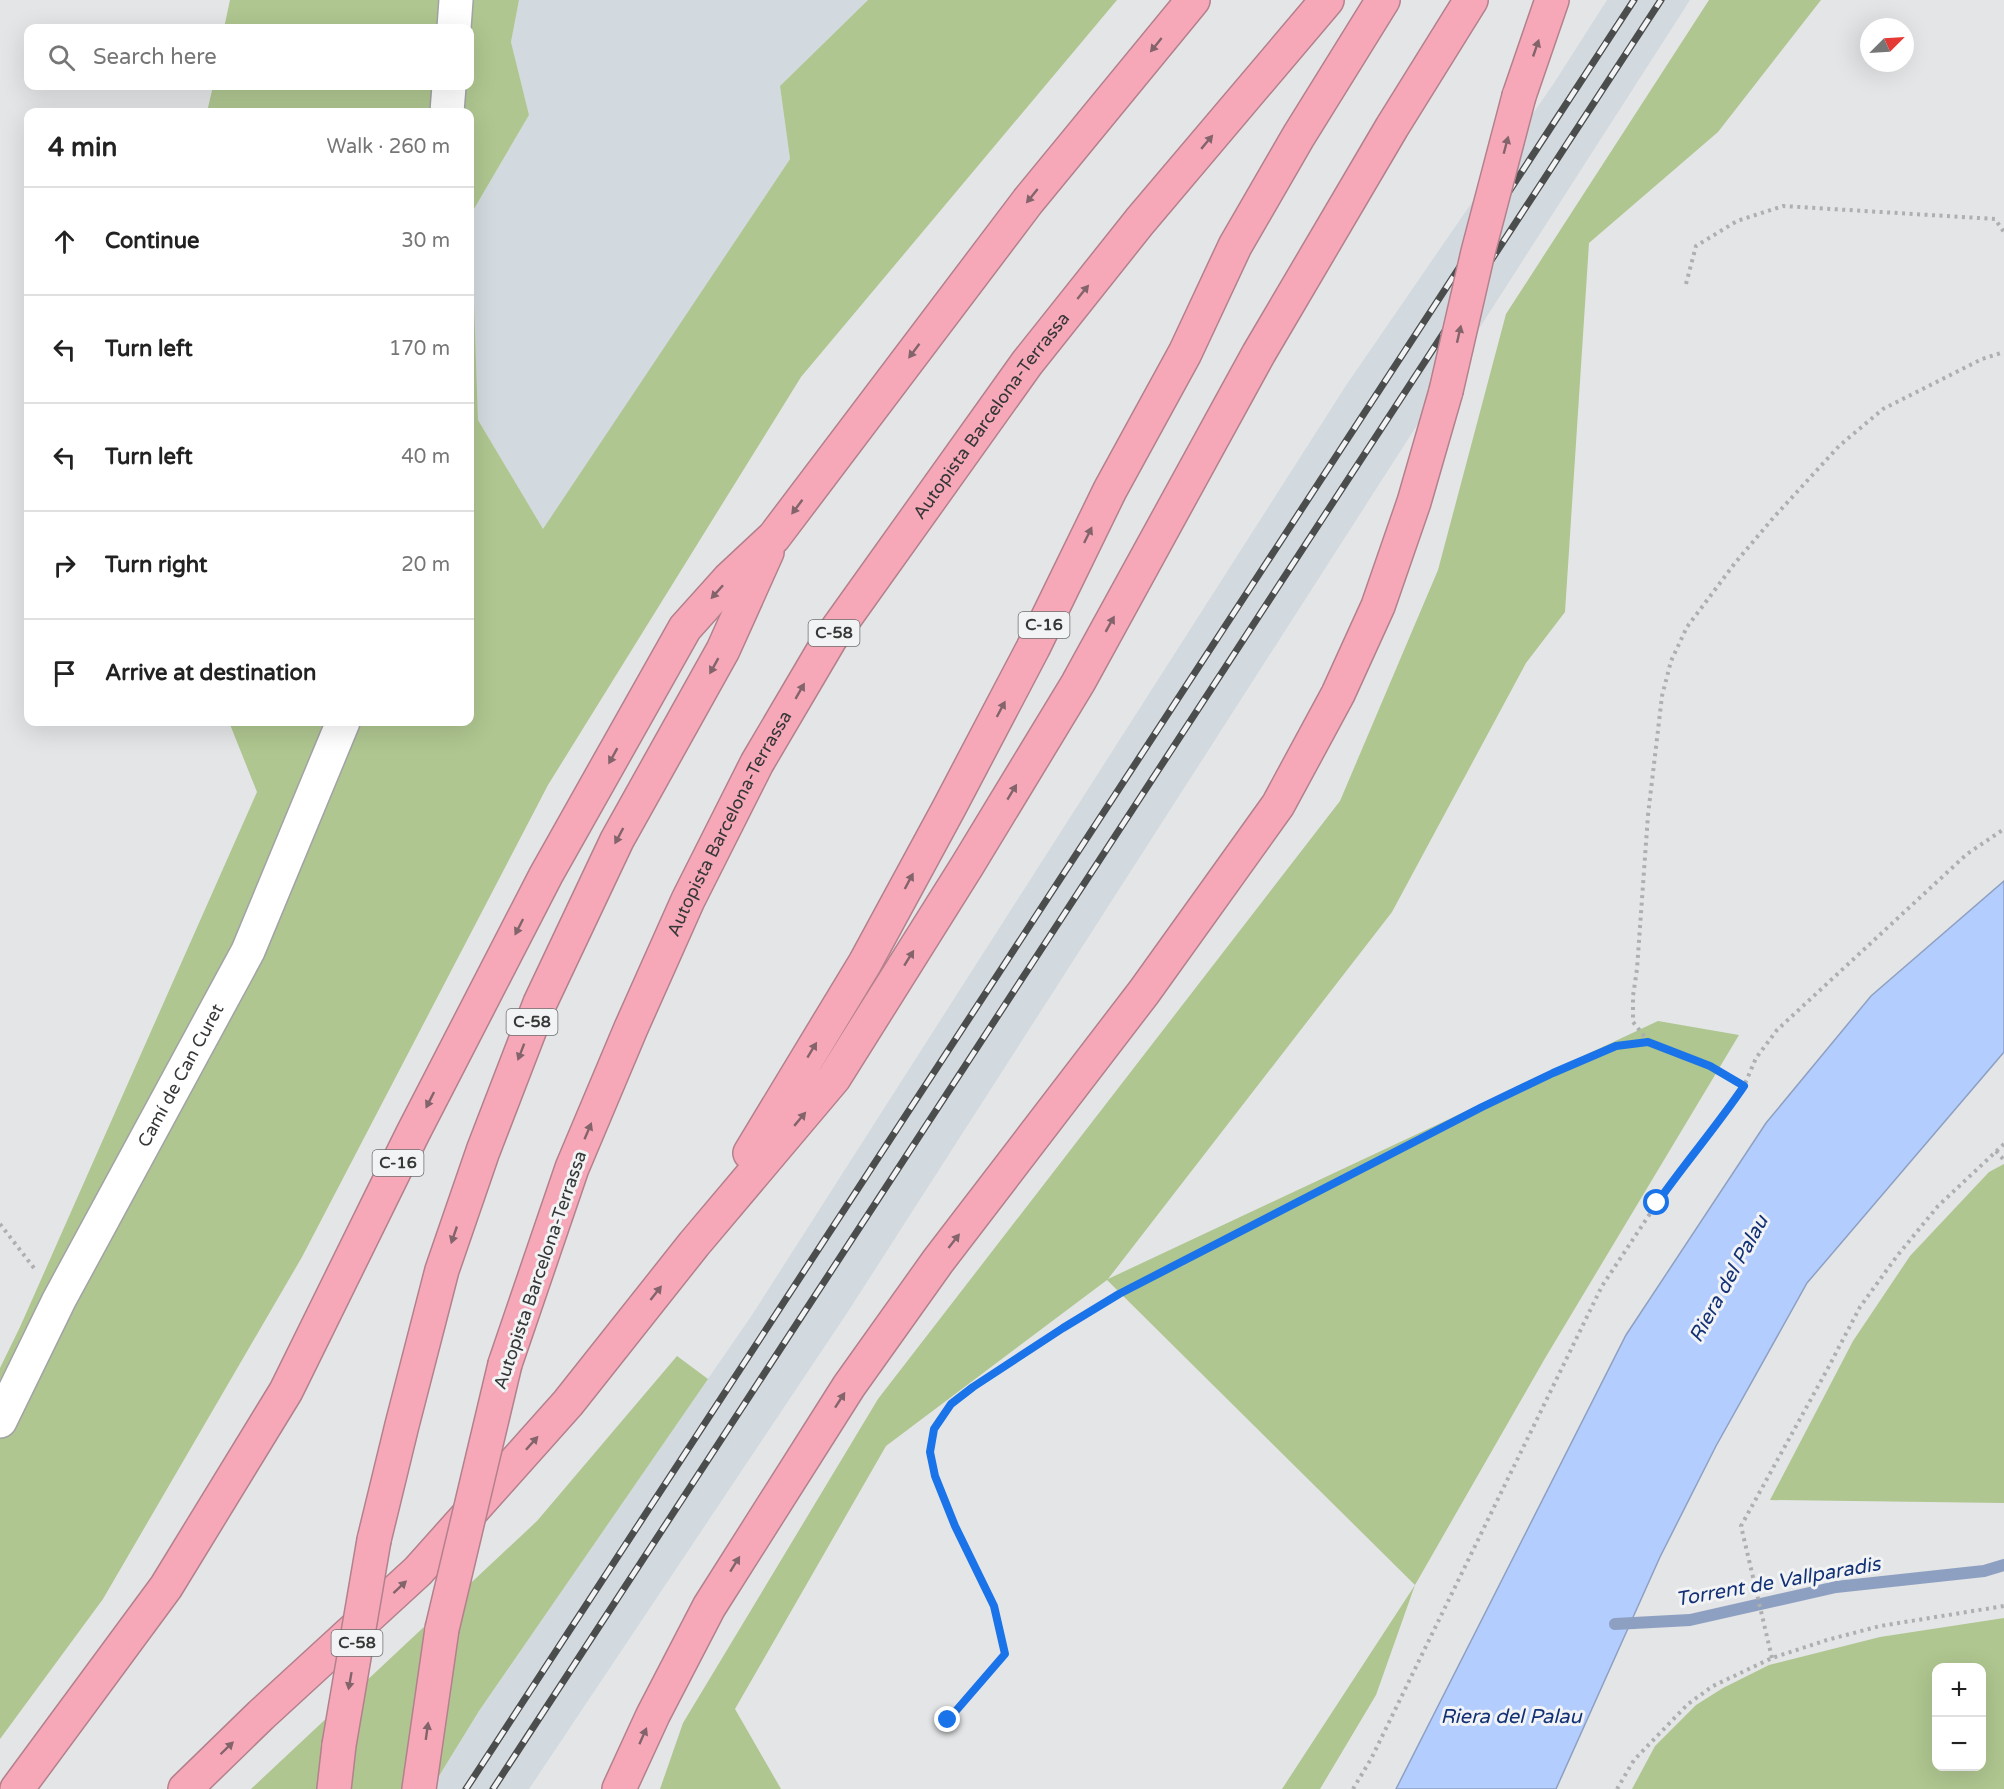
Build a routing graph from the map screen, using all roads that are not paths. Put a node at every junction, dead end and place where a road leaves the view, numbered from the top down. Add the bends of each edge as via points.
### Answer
1 (456, 0) edge
2 (1193, 0) edge
3 (1327, 0) edge
4 (1383, 0) edge
5 (1471, 0) edge
6 (1552, 0) edge
7 (454, 24) edge
8 (449, 90) edge
9 (447, 108) edge
10 (774, 537) junction
11 (341, 726) edge
12 (694, 1244) junction
13 (0, 1421) edge
14 (17, 1789) edge
15 (185, 1789) edge
16 (334, 1789) edge
17 (419, 1789) edge
18 (619, 1789) edge

1 - 7 street
2 -> 10 highway, C-16 via 1028,201
17 -> 3 highway, Autopista Barcelona-Terrassa / C-58, bridge via 442,1629 505,1364 572,1168 678,922 757,763 830,639 1026,363
12 -> 4 highway, C-16 via 865,963 1033,648 1110,490 1185,353 1235,246
12 -> 5 highway via 834,1078 967,866 1078,683 1259,353
18 -> 6 highway, bridge via 652,1714 709,1607 849,1386 938,1261 1144,992 1278,805 1338,694 1378,606 1414,501 1446,391 1519,96
8 - 9 street
10 -> 14 highway, C-16 via 685,628 546,875 412,1133 286,1391 166,1587
10 -> 16 highway, C-58, bridge via 723,650 617,840 540,1003 483,1151 442,1270 374,1540
11 - 13 street, Camí de Can Curet via 248,951 59,1300
15 -> 12 highway, C-16 via 418,1571 567,1403

